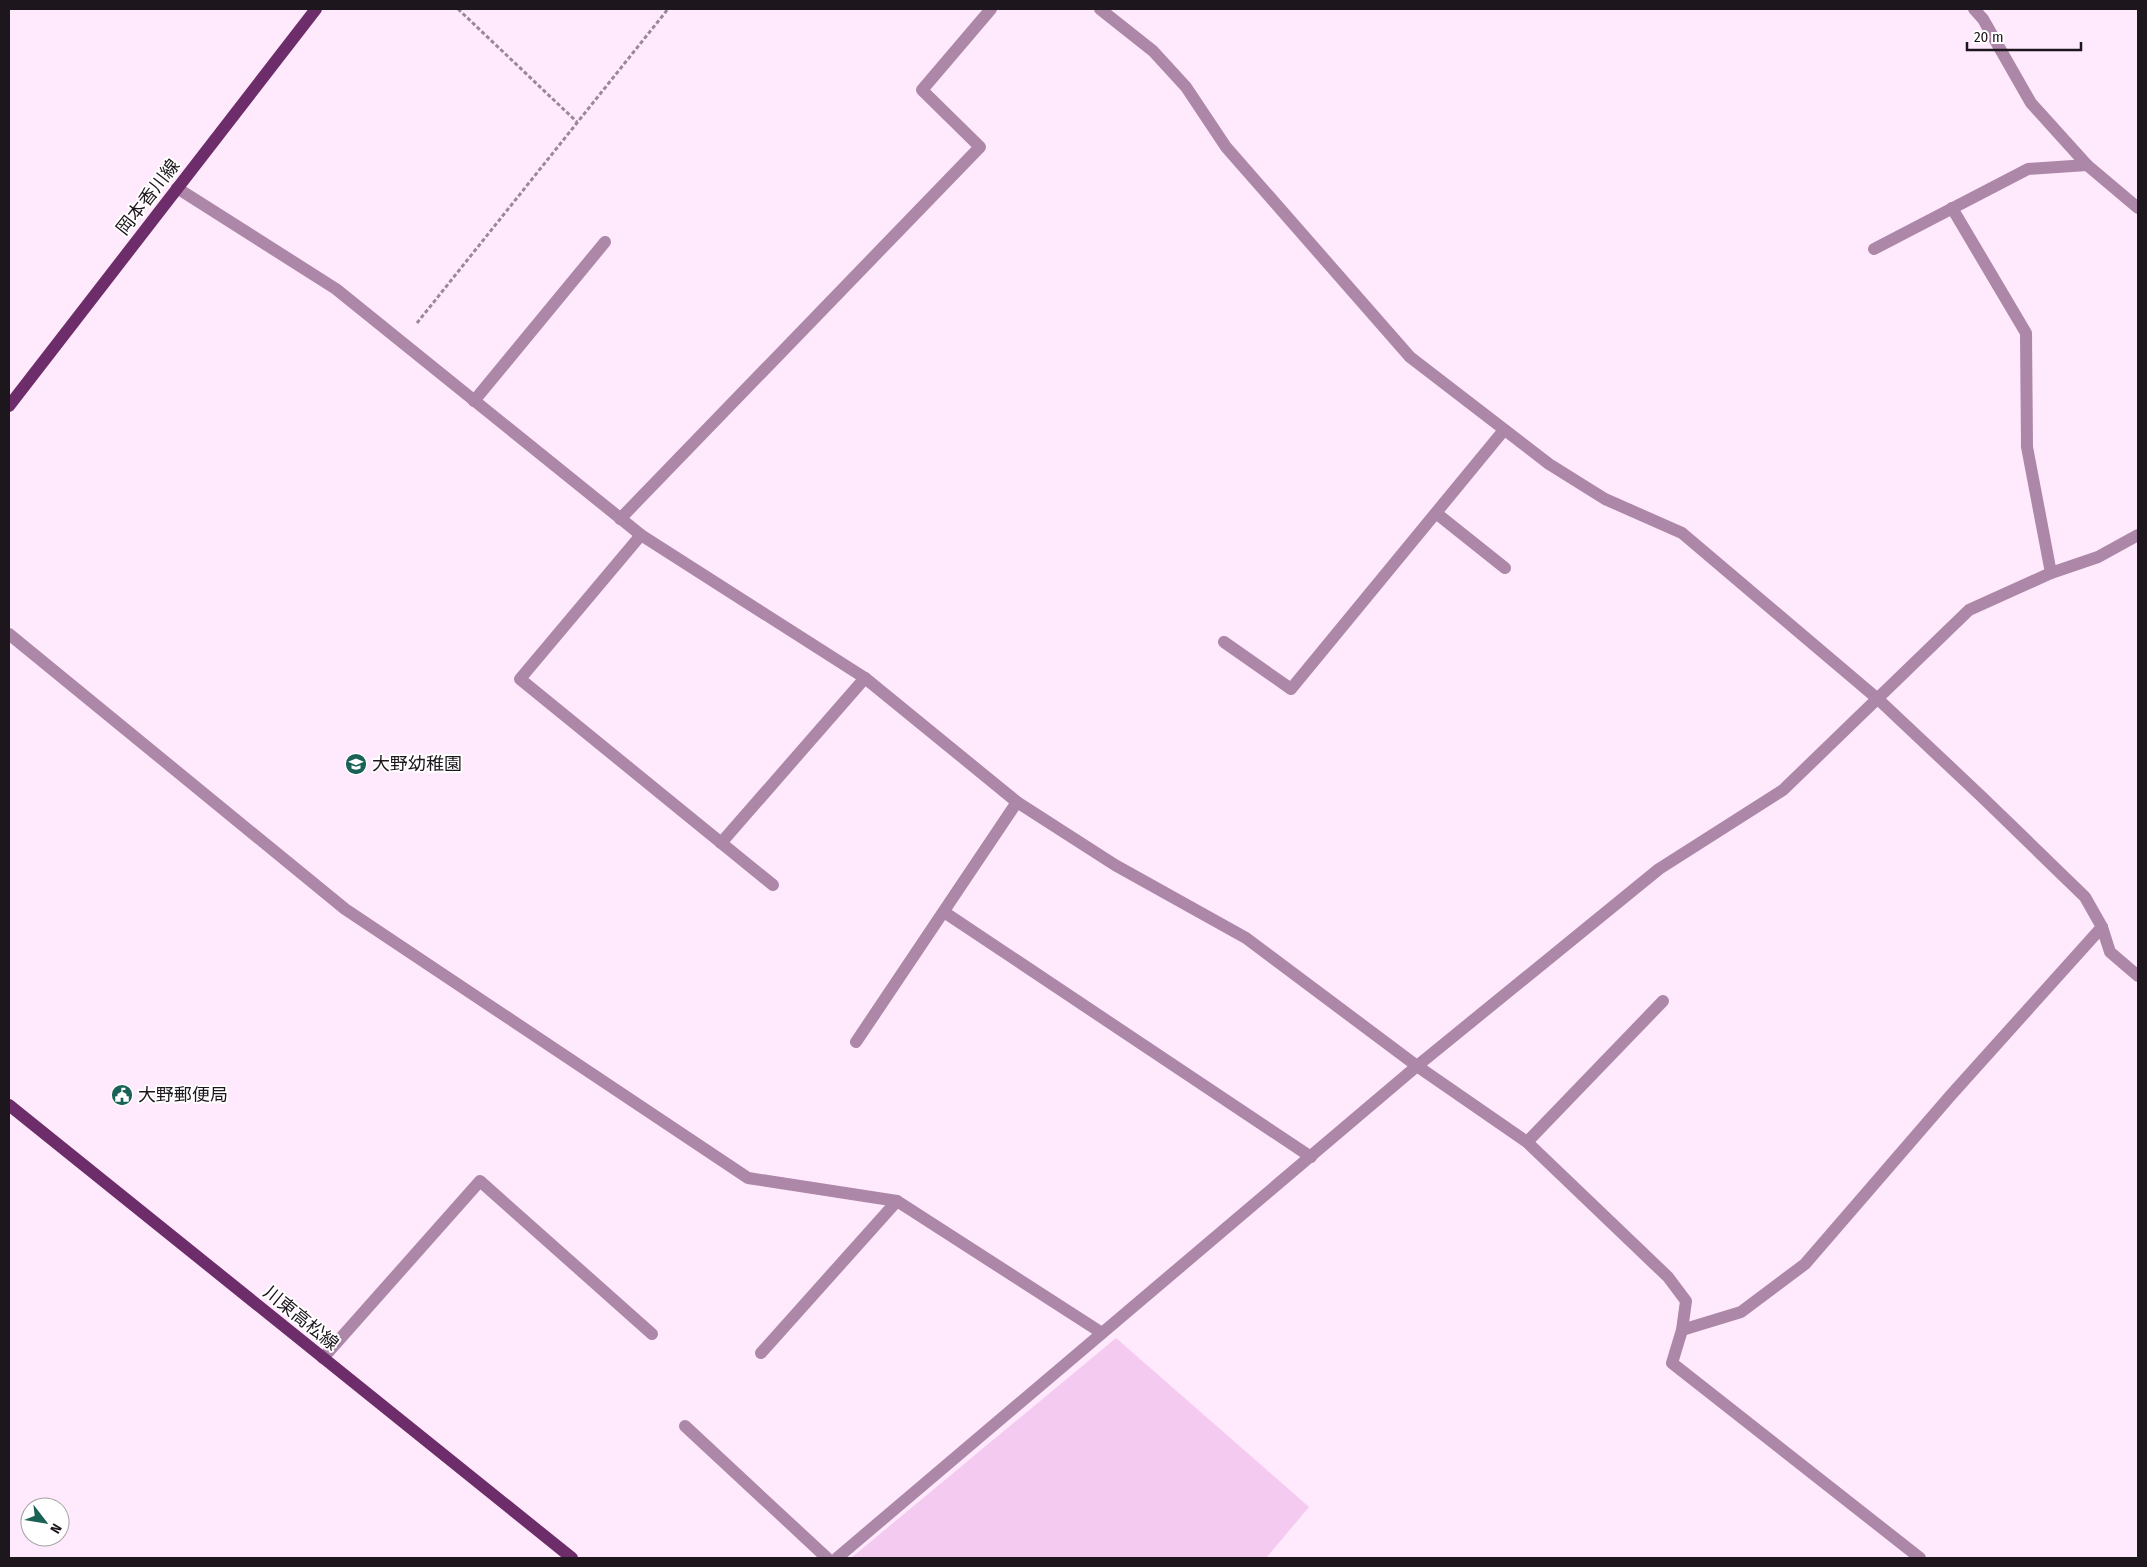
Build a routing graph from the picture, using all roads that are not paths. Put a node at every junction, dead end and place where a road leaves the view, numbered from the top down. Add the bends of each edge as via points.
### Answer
1 (316, 9) edge
2 (990, 9) edge
3 (1100, 9) edge
4 (1974, 9) edge
5 (2087, 165) junction
6 (177, 188) junction
7 (1952, 208) junction
8 (2138, 208) edge
9 (605, 242) dead end
10 (1874, 248) dead end
11 (474, 401) junction
12 (9, 406) edge
13 (1504, 430) junction
14 (1436, 513) junction
15 (620, 519) junction
16 (641, 535) junction
17 (2138, 535) edge
18 (1505, 568) dead end
19 (2051, 573) junction
20 (9, 634) edge
21 (1224, 642) dead end
22 (866, 678) junction
23 (1878, 700) junction
24 (1018, 802) junction
25 (721, 843) junction
26 (773, 885) dead end
27 (944, 912) junction
28 (2102, 927) junction
29 (2138, 976) edge
30 (1663, 1001) dead end
31 (856, 1042) dead end
32 (1417, 1066) junction
33 (9, 1105) edge
34 (1527, 1142) junction
35 (1311, 1157) junction
36 (897, 1201) junction
37 (1682, 1330) junction
38 (652, 1334) dead end
39 (1102, 1334) junction
40 (761, 1353) dead end
41 (323, 1358) junction
42 (685, 1426) dead end
43 (572, 1558) edge
44 (827, 1558) edge
45 (837, 1558) edge
46 (1920, 1558) edge

1 - 6 main road, 岡本香川線
2 - 15 street via 922,90 980,147
3 - 13 street via 1154,51 1186,87 1226,147 1410,357
4 - 5 street via 2031,102
5 - 7 street via 2028,169
5 - 8 street
6 - 11 street via 336,289
6 - 12 main road, 岡本香川線
7 - 10 street
7 - 19 street via 2026,333 2027,447
9 - 11 street
11 - 15 street
13 - 14 street
13 - 23 street via 1549,464 1605,499 1682,533
14 - 18 street
14 - 21 street via 1291,689
15 - 16 street
16 - 22 street
16 - 25 street via 520,679
17 - 19 street via 2098,557
19 - 23 street via 1969,610
20 - 36 street via 345,909 748,1178
22 - 24 street
22 - 25 street
23 - 28 street via 2086,897
23 - 32 street via 1784,790 1659,869
24 - 27 street
24 - 32 street via 1115,865 1246,938
25 - 26 street
27 - 31 street
27 - 35 street
28 - 29 street via 2110,952
28 - 37 street via 1951,1094 1805,1264 1741,1312
30 - 34 street
32 - 34 street
32 - 35 street
33 - 41 main road, 川東高松線
34 - 37 street via 1668,1277 1686,1300
35 - 39 street
36 - 39 street
36 - 40 street
37 - 46 street via 1672,1364
38 - 41 street via 480,1181
39 - 45 street
41 - 43 main road, 川東高松線
42 - 44 street

